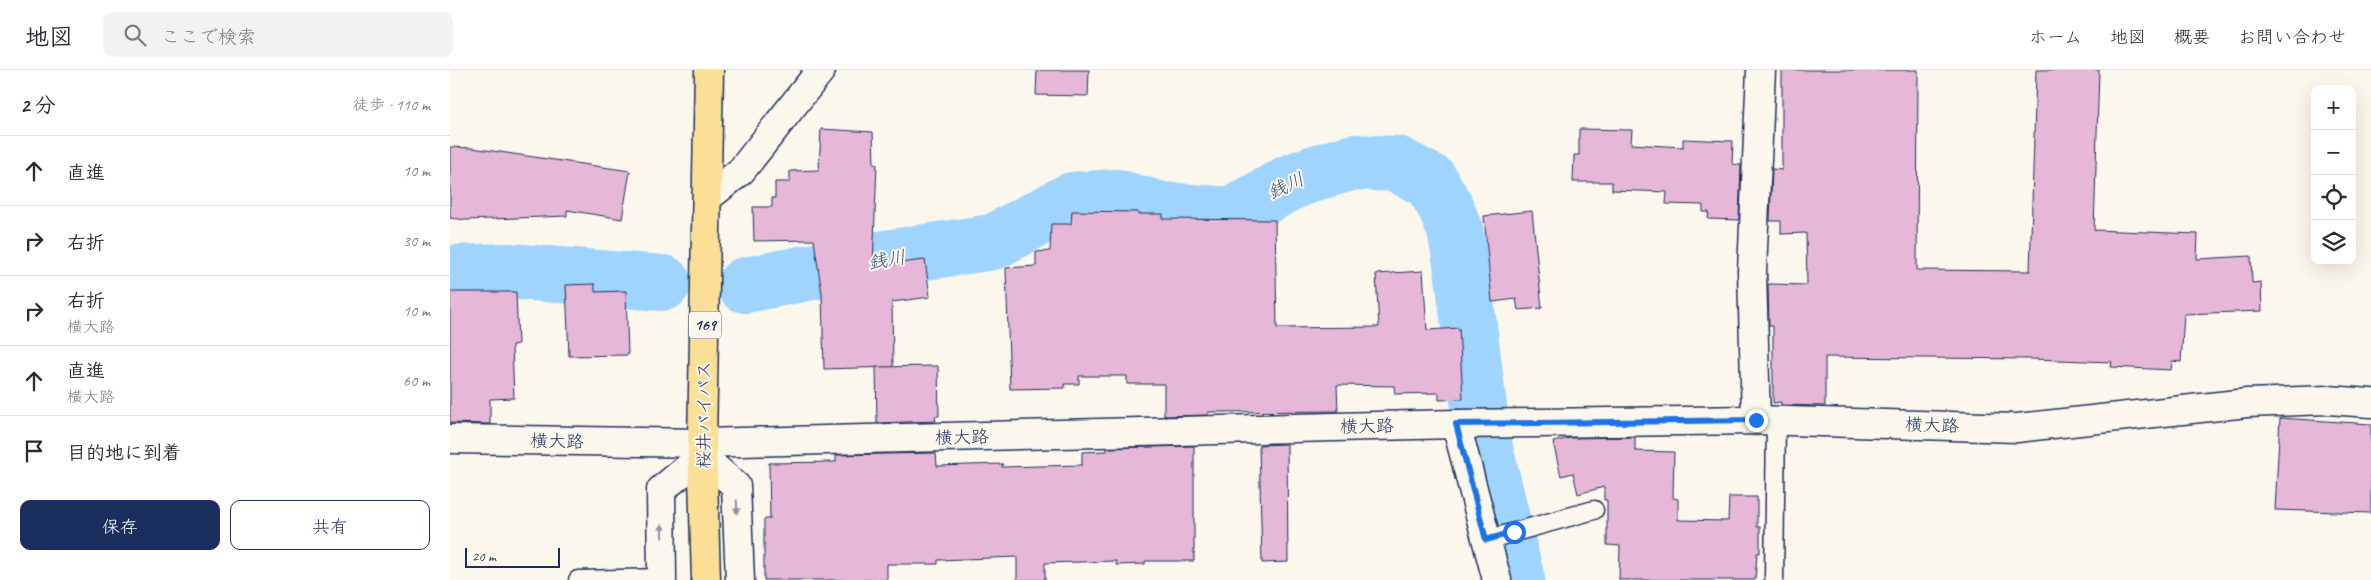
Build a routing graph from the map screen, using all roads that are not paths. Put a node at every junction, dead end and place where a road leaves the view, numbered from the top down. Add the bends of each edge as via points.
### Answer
1 (709, 70) edge
2 (821, 70) edge
3 (1761, 70) edge
4 (707, 198) junction
5 (2371, 403) edge
6 (1766, 420) junction
7 (1473, 424) junction
8 (450, 439) edge
9 (702, 450) junction
10 (1594, 510) dead end
11 (1500, 536) junction
12 (662, 579) edge
13 (578, 580) edge
14 (706, 580) edge
15 (740, 580) edge
16 (1497, 580) edge
17 (1774, 580) edge

1 - 4 highway, 桜井バイパス / 169
2 - 4 street via 741,171
3 - 6 street via 1752,271
4 - 9 highway, 桜井バイパス / 169
5 - 6 street, 横大路 via 2328,400 2247,403 2017,428
6 - 7 street, 横大路
6 - 17 lane
7 - 9 street, 横大路
7 - 11 street
8 - 9 street, 横大路
12 -> 9 street via 661,490
9 - 14 highway, 桜井バイパス / 169
9 -> 15 street via 736,486
10 - 11 lane
11 - 16 street
12 - 13 lane

